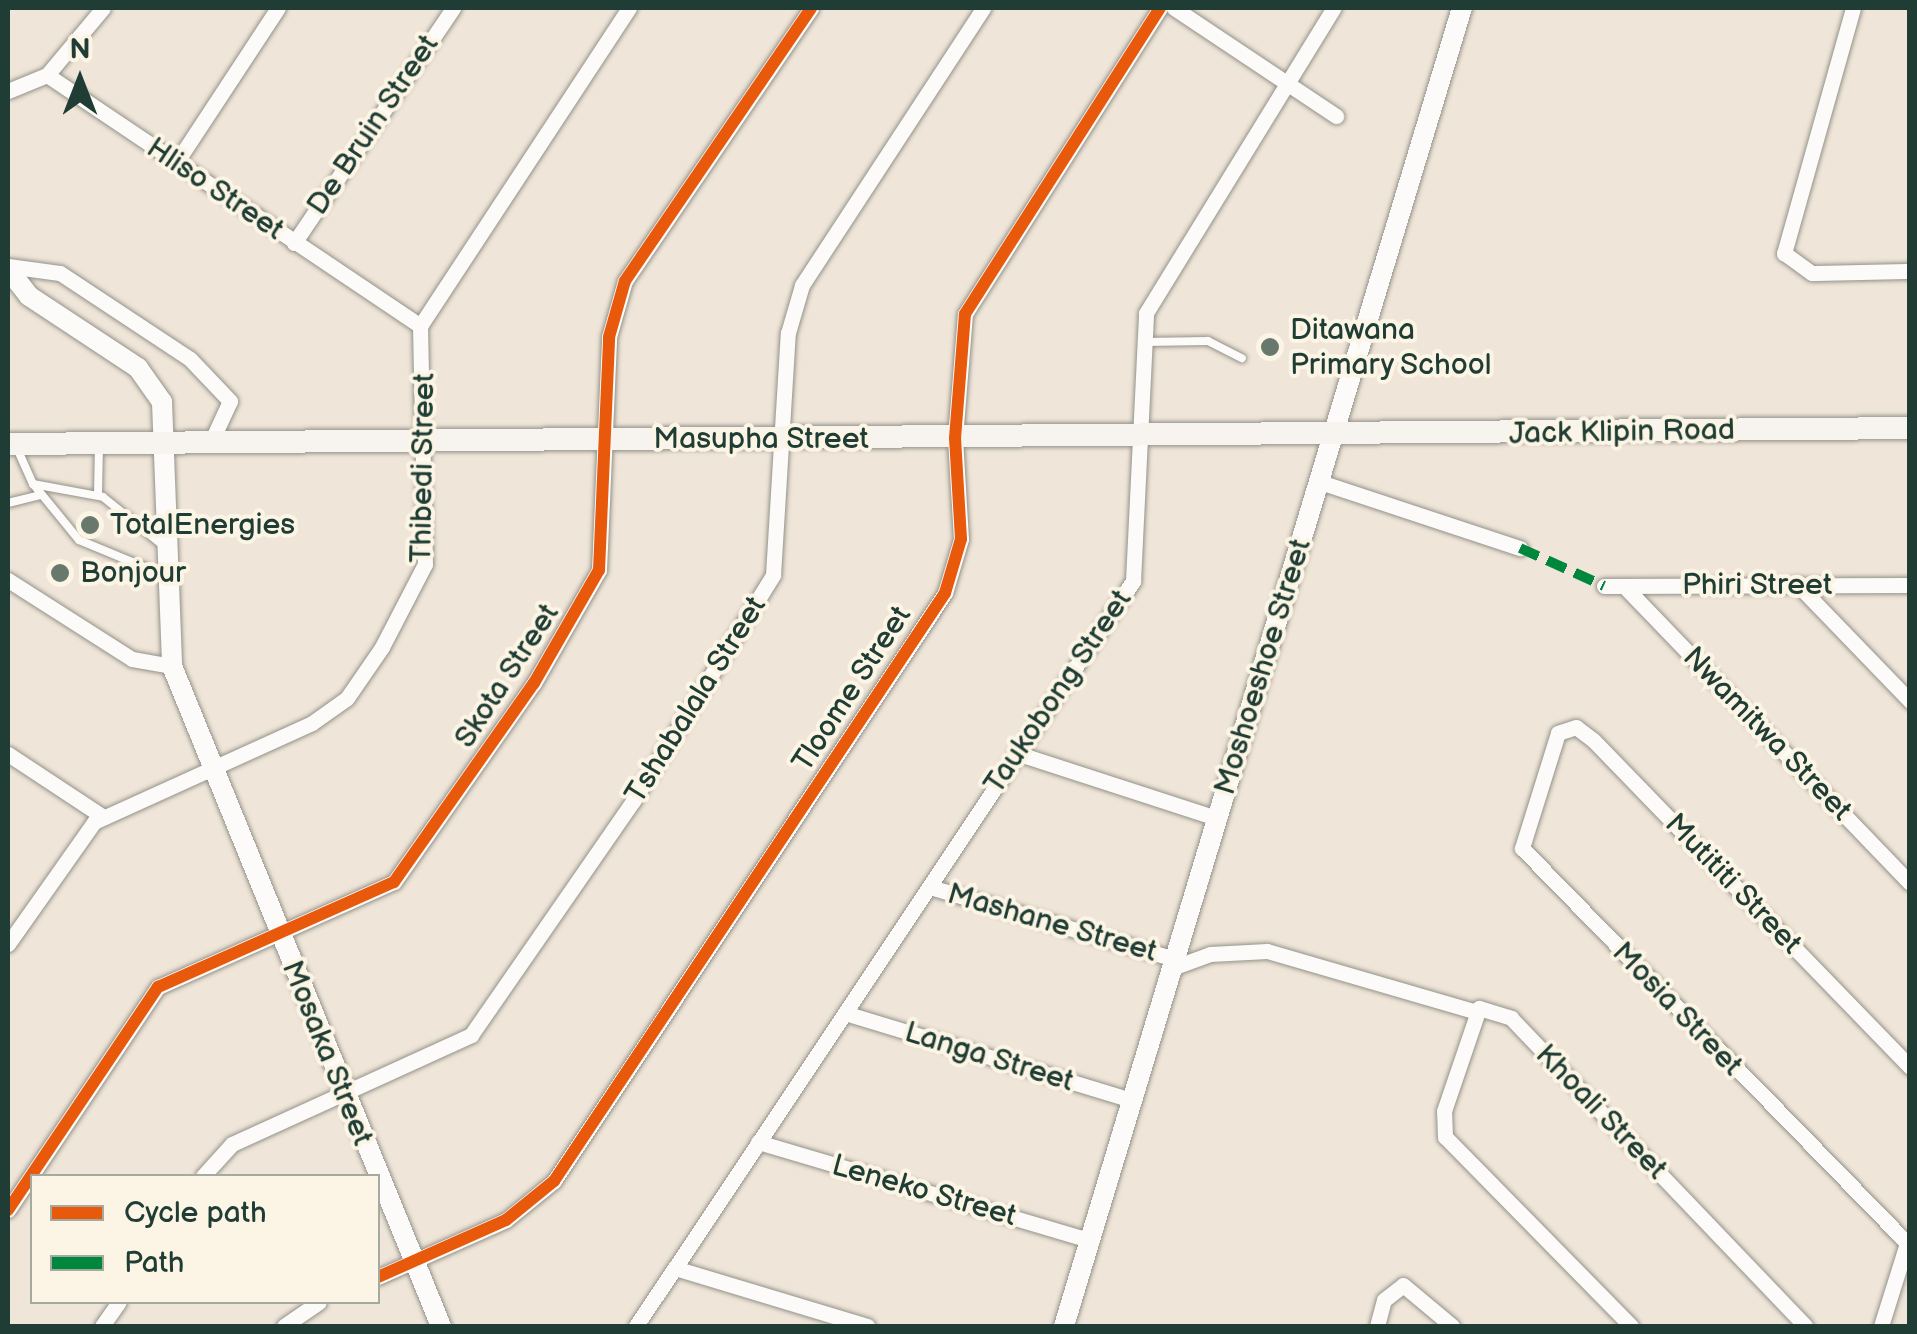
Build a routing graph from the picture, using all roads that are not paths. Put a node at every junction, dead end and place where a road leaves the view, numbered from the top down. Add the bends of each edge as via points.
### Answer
1 (103, 8) edge
2 (278, 8) edge
3 (452, 8) edge
4 (630, 8) edge
5 (811, 8) edge
6 (983, 8) edge
7 (1160, 8) edge
8 (1174, 8) edge
9 (1334, 8) edge
10 (1462, 8) edge
11 (1853, 8) edge
12 (48, 75) junction
13 (1283, 80) junction
14 (8, 91) edge
15 (1336, 116) dead end
16 (176, 162) junction
17 (294, 243) junction
18 (8, 267) edge
19 (1910, 271) edge
20 (420, 326) junction
21 (1141, 342) junction
22 (1242, 358) dead end
23 (1910, 428) edge
24 (1334, 435) junction
25 (1136, 436) junction
26 (955, 438) junction
27 (783, 439) junction
28 (605, 440) junction
29 (424, 441) junction
30 (211, 442) junction
31 (99, 443) junction
32 (167, 443) junction
33 (11, 444) edge
34 (1320, 482) junction
35 (33, 484) junction
36 (40, 495) junction
37 (98, 495) junction
38 (8, 503) edge
39 (169, 548) junction
40 (1520, 548) dead end
41 (170, 577) junction
42 (8, 580) edge
43 (1797, 584) junction
44 (1910, 584) edge
45 (1604, 586) dead end
46 (1624, 586) junction
47 (172, 666) junction
48 (1910, 701) edge
49 (1552, 744) joint
50 (8, 754) edge
51 (1016, 754) junction
52 (214, 767) junction
53 (102, 816) junction
54 (1216, 818) junction
55 (1910, 883) edge
56 (930, 887) junction
57 (278, 934) junction
58 (8, 944) edge
59 (1173, 964) junction
60 (1474, 1011) junction
61 (845, 1013) junction
62 (1910, 1068) edge
63 (346, 1097) junction
64 (1132, 1100) junction
65 (758, 1142) junction
66 (32, 1174) edge
67 (205, 1174) edge
68 (378, 1174) edge
69 (30, 1177) edge
70 (380, 1180) edge
71 (8, 1210) edge
72 (1089, 1240) junction
73 (1908, 1243) edge
74 (414, 1262) junction
75 (675, 1268) junction
76 (380, 1276) edge
77 (118, 1304) edge
78 (316, 1304) edge
79 (102, 1326) edge
80 (284, 1326) edge
81 (441, 1326) edge
82 (636, 1326) edge
83 (867, 1326) edge
84 (1064, 1326) edge
85 (1376, 1326) edge
86 (1452, 1326) edge
87 (1631, 1326) edge
88 (1805, 1326) edge
89 (1881, 1326) edge

1 - 12 street
2 - 16 street
3 - 17 street, De Bruin Street
4 - 20 street
5 - 28 street, Skota Street via 625,281 608,337
6 - 27 street, Tshabalala Street via 802,285 788,333
7 - 26 street, Tloome Street via 976,288 957,355
8 - 13 street
9 - 13 street, Taukobong Street
10 - 24 street, Moshoeshoe Street
11 - 19 street via 1784,253 1812,272
12 - 14 street
12 - 16 street, Hliso Street
13 - 15 street
13 - 21 street, Taukobong Street via 1159,280
16 - 17 street, Hliso Street
17 - 20 street, Hliso Street
18 - 30 street via 60,273 190,359 230,402
18 - 32 street, Mosaka Street via 28,296 148,378
20 - 29 street, Thibedi Street
21 - 22 lane via 1208,341
21 - 25 street, Taukobong Street
23 - 24 main road, Jack Klipin Road
24 - 25 main road, Masupha Street
24 - 34 street, Moshoeshoe Street
25 - 26 main road, Masupha Street
25 - 51 street, Taukobong Street via 1133,581
26 - 27 main road, Masupha Street
26 - 74 street, Tloome Street via 956,565 890,680 554,1181 506,1220
27 - 28 main road, Masupha Street
27 - 63 street, Tshabalala Street via 772,575 607,840 471,1034
28 - 29 main road, Masupha Street
28 - 57 street, Skota Street via 599,570 534,683 408,869 370,896
29 - 30 main road, Masupha Street
29 - 52 street, Thibedi Street via 416,594 334,709
30 - 32 main road, Masupha Street
31 - 32 main road, Masupha Street
31 - 33 main road, Masupha Street
31 - 37 lane
32 - 39 street, Mosaka Street
33 - 35 lane
34 - 40 street
34 - 54 street, Moshoeshoe Street
35 - 36 lane
35 - 37 lane
36 - 38 lane
36 - 41 lane via 54,520 96,551
37 - 39 lane
39 - 41 street, Mosaka Street
41 - 47 street, Mosaka Street
42 - 47 street via 132,659
43 - 44 street, Phiri Street
43 - 46 street, Phiri Street
43 - 48 street
45 - 46 street, Phiri Street
46 - 55 street, Nwamitwa Street
47 - 52 street, Mosaka Street
49 - 62 street, Mutititi Street via 1569,726 1594,740
49 - 73 street, Mosia Street via 1522,848
50 - 53 street
51 - 54 street
51 - 56 street, Taukobong Street
52 - 53 street, Thibedi Street
52 - 57 street, Mosaka Street
53 - 58 street
54 - 59 street, Moshoeshoe Street
56 - 59 street, Mashane Street
56 - 61 street, Taukobong Street
57 - 63 street, Mosaka Street
57 - 66 street, Skota Street via 158,988
59 - 60 street via 1268,950
59 - 64 street, Moshoeshoe Street
60 - 87 street via 1442,1130
60 - 88 street, Khoali Street via 1496,1006 1511,1018
61 - 64 street, Langa Street
61 - 65 street, Taukobong Street
63 - 67 street, Tshabalala Street via 232,1144
63 - 68 street, Mosaka Street
64 - 72 street, Moshoeshoe Street
65 - 72 street, Leneko Street
65 - 75 street, Taukobong Street
69 - 71 street, Skota Street
70 - 74 street, Mosaka Street
72 - 84 street, Moshoeshoe Street
73 - 89 street
74 - 76 street, Tloome Street
74 - 81 street, Mosaka Street
75 - 82 street, Taukobong Street
75 - 83 street
77 - 79 street
78 - 80 street
85 - 86 street via 1395,1287 1425,1298

